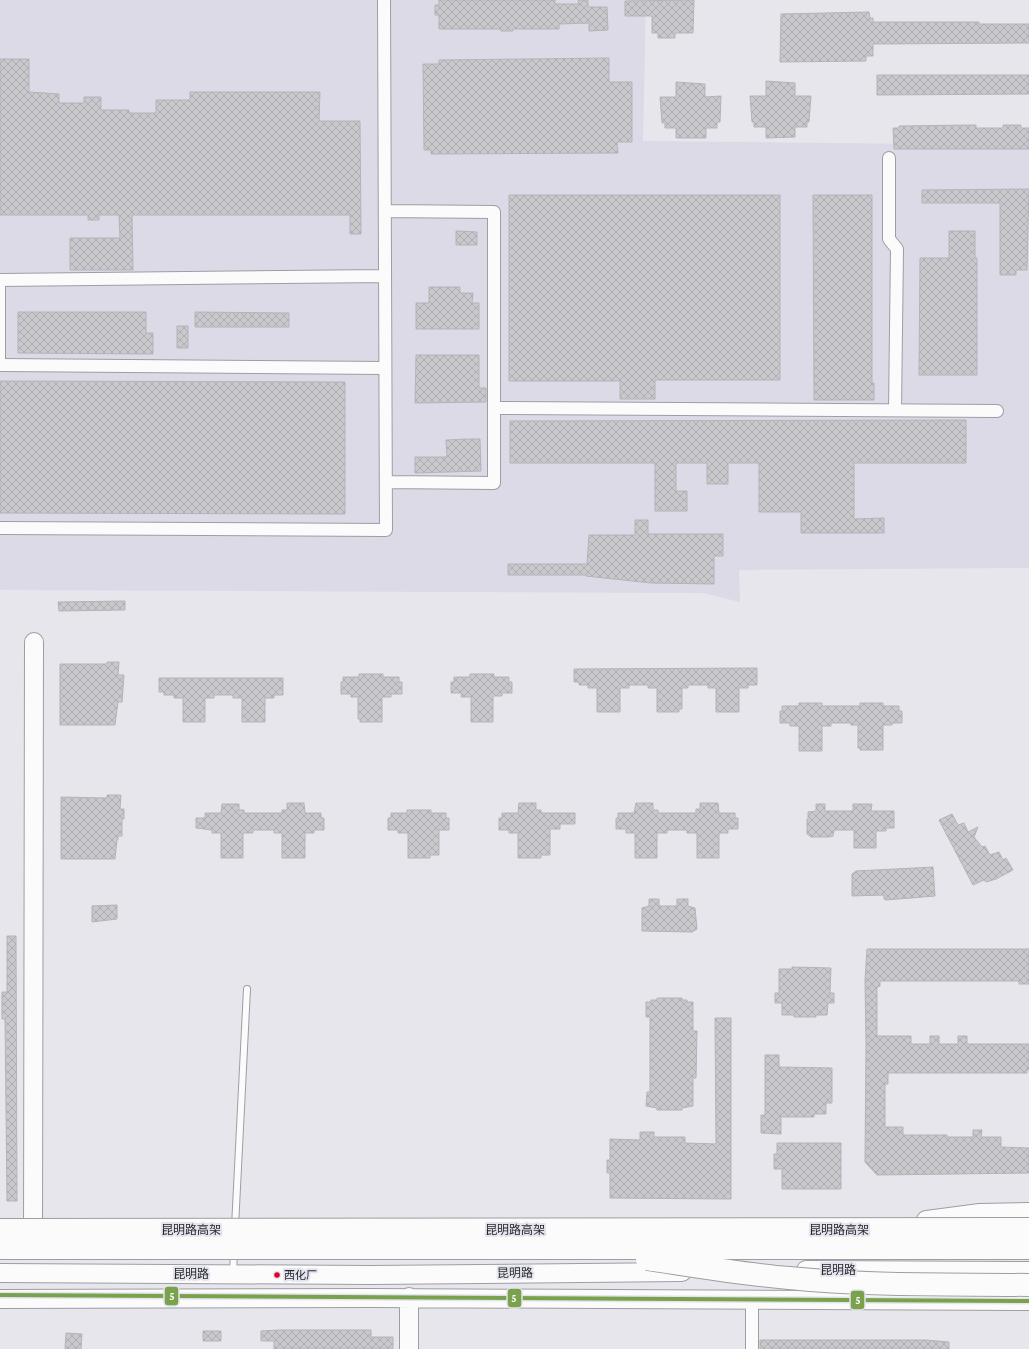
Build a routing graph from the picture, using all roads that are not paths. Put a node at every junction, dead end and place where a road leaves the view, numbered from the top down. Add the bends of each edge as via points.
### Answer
1 (384, 0) edge
2 (890, 158) dead end
3 (385, 211) junction
4 (385, 276) junction
5 (1, 280) edge
6 (1, 365) edge
7 (385, 368) junction
8 (494, 408) junction
9 (895, 410) junction
10 (997, 411) dead end
11 (386, 482) junction
12 (0, 528) edge
13 (34, 642) dead end
14 (247, 989) dead end
15 (1029, 1214) edge
16 (870, 1229) junction
17 (1029, 1229) edge
18 (0, 1230) edge
19 (235, 1235) dead end
20 (234, 1243) dead end
21 (0, 1248) edge
22 (572, 1248) junction
23 (1029, 1248) edge
24 (1029, 1271) edge
25 (0, 1273) edge
26 (32, 1273) junction
27 (233, 1275) junction
28 (1029, 1285) edge
29 (408, 1298) junction
30 (0, 1299) edge
31 (32, 1299) junction
32 (752, 1300) junction
33 (1029, 1301) edge
34 (409, 1349) edge
35 (752, 1349) edge

1 - 3 street
2 - 9 street via 890,239 897,249
3 - 4 street
3 - 8 street via 494,212
4 - 5 street
4 - 7 street
5 - 6 lane
6 - 7 street
7 - 11 street
8 - 9 street
8 - 11 street via 494,483
9 - 10 street
11 - 12 street via 386,530
13 - 26 main road
14 - 19 lane
15 - 16 highway, bridge via 980,1215
16 - 17 highway, 昆明路高架, bridge
16 - 18 highway, 昆明路高架, bridge
20 - 27 lane
21 - 22 highway, 昆明路高架, bridge
22 - 23 highway, 昆明路高架, bridge
22 - 28 highway, bridge via 788,1278 876,1284
24 - 27 main road, 昆明路 via 815,1270
25 - 26 main road, 昆明路
26 - 27 main road, 昆明路
26 - 31 main road
29 - 31 main road, 昆明路
29 - 32 main road, 昆明路
29 - 34 main road
30 - 31 main road, 昆明路
32 - 33 main road, 昆明路
32 - 35 street

